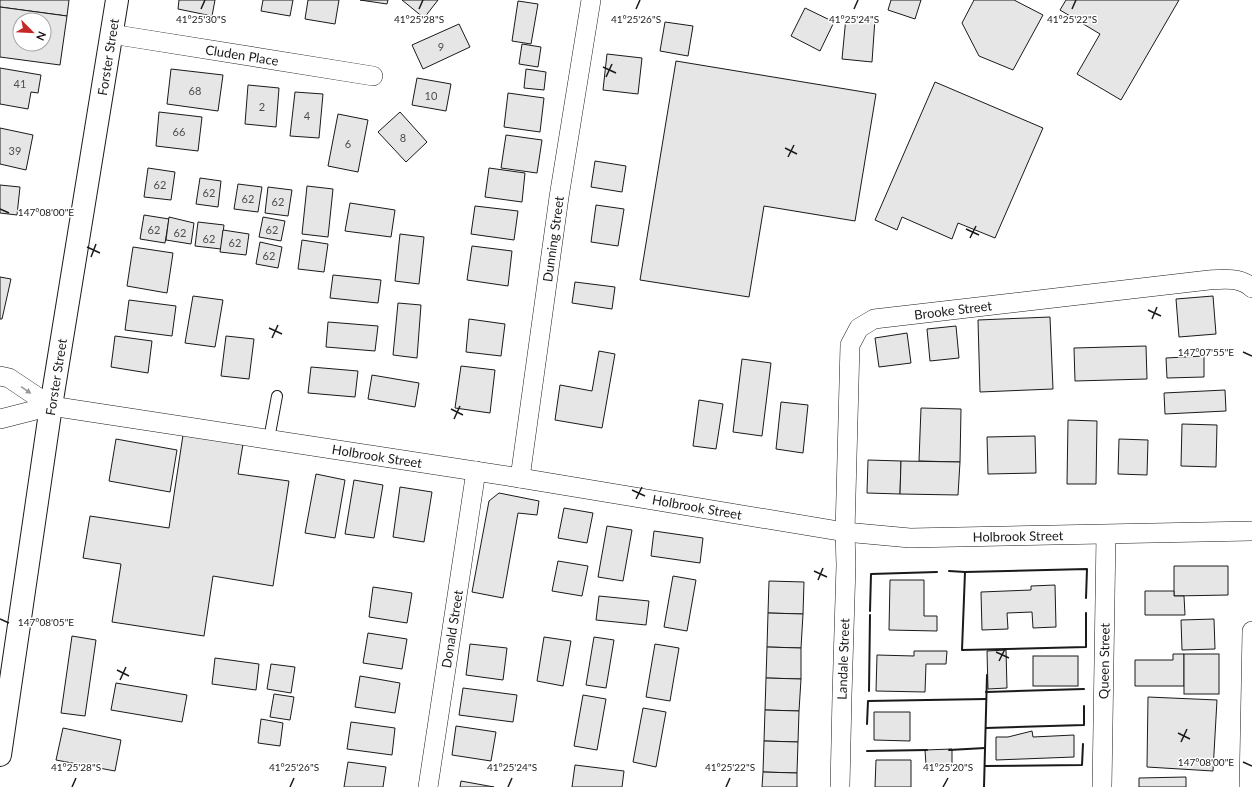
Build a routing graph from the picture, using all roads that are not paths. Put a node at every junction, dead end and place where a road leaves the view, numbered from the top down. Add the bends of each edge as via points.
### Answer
1 (117, 0) edge
2 (590, 0) edge
3 (111, 34) junction
4 (373, 76) dead end
5 (1252, 288) edge
6 (0, 376) edge
7 (278, 396) dead end
8 (51, 406) junction
9 (0, 419) edge
10 (269, 439) junction
11 (476, 471) junction
12 (520, 478) junction
13 (1252, 531) edge
14 (845, 532) junction
15 (1106, 535) junction
16 (1252, 630) edge
17 (0, 755) edge
18 (428, 787) edge
19 (840, 787) edge
20 (1102, 787) edge
21 (1249, 787) edge

1 - 3 street, Forster Street
2 - 12 street, Dunning Street via 559,197
3 - 4 street, Cluden Place
3 - 8 street, Forster Street
5 - 14 street, Brooke Street via 1232,279 1209,280 874,319 859,328 850,345
6 -> 8 street, Holbrook Street via 9,378
7 - 10 lane
8 - 9 street, Holbrook Street
8 - 10 street, Holbrook Street
8 - 17 street, Forster Street
10 - 11 street, Holbrook Street
11 - 12 street, Holbrook Street
11 - 18 street, Donald Street
12 - 14 street, Holbrook Street
13 - 15 street, Holbrook Street
14 - 15 street, Holbrook Street via 910,538
14 - 19 street, Landale Street
15 - 20 street, Queen Street
16 - 21 street

